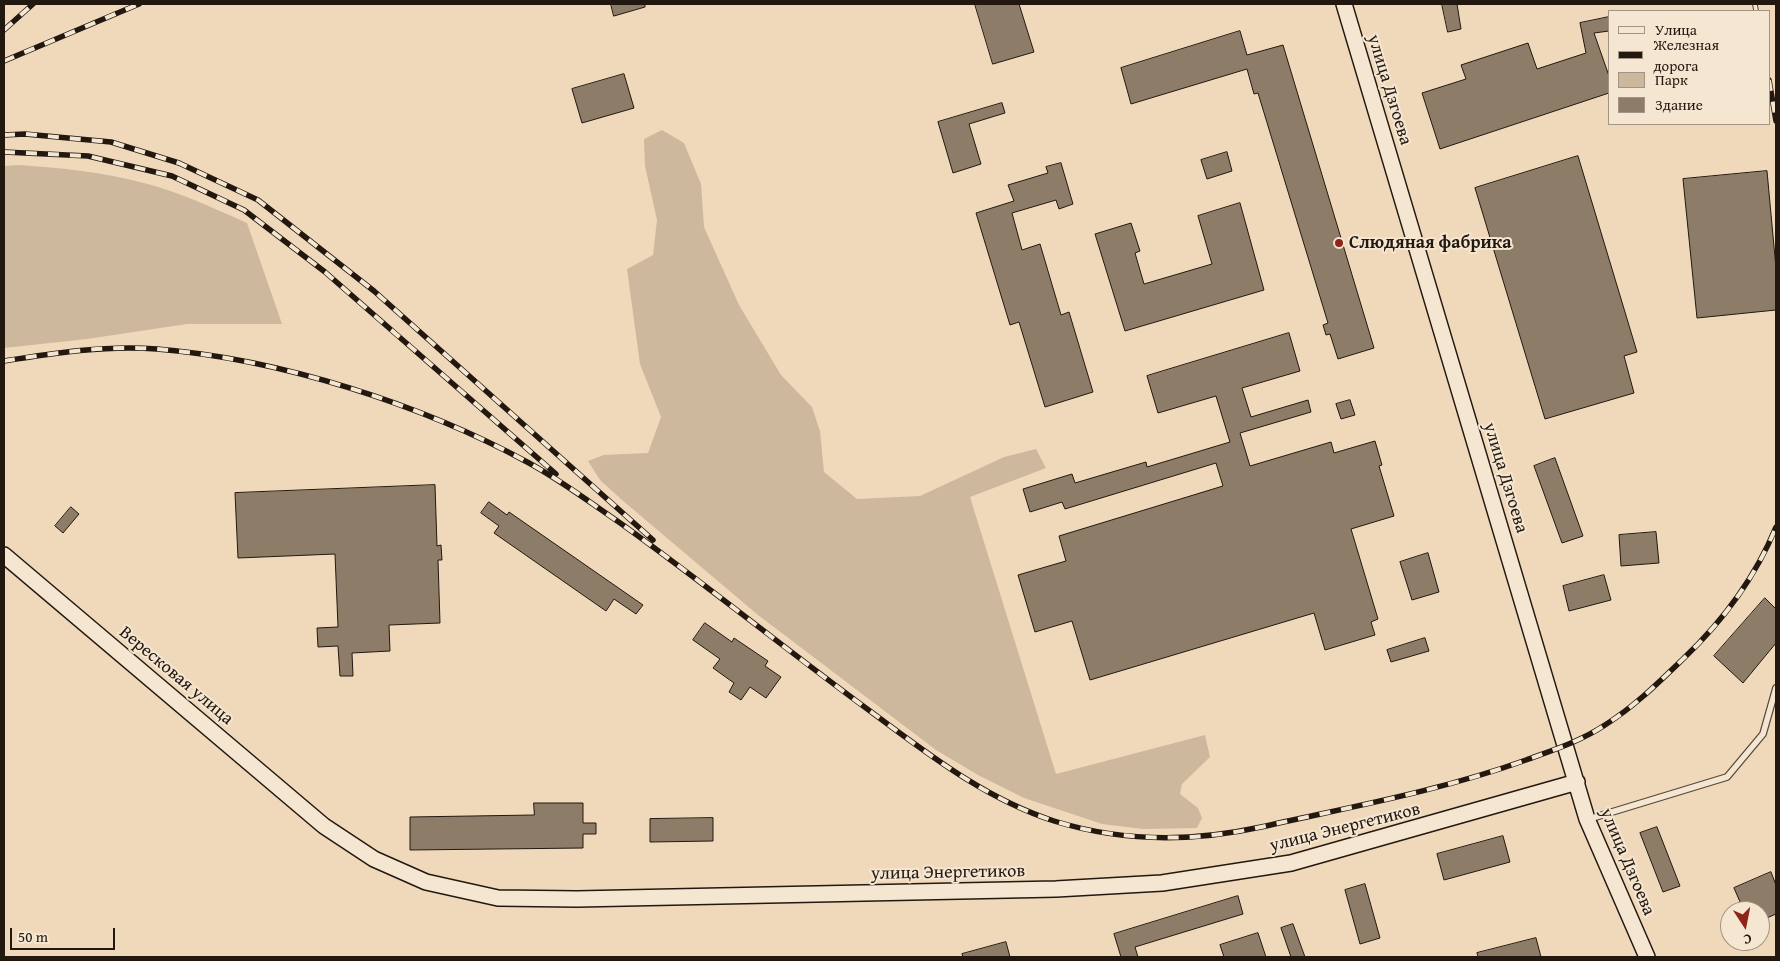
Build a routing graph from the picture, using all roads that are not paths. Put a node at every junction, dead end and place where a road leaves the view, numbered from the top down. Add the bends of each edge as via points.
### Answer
1 (1344, 4) edge
2 (4, 555) edge
3 (1776, 688) edge
4 (1577, 782) junction
5 (1587, 819) junction
6 (324, 826) joint
7 (1647, 957) edge

1 - 4 street, улица Дзгоева
2 - 6 street, Вересковая улица
3 - 5 lane via 1763,734 1727,777
4 - 5 street, улица Дзгоева
4 - 6 street, улица Энергетиков via 1291,863 1162,883 1056,889 498,898 426,882 374,859
5 - 7 street, улица Дзгоева

